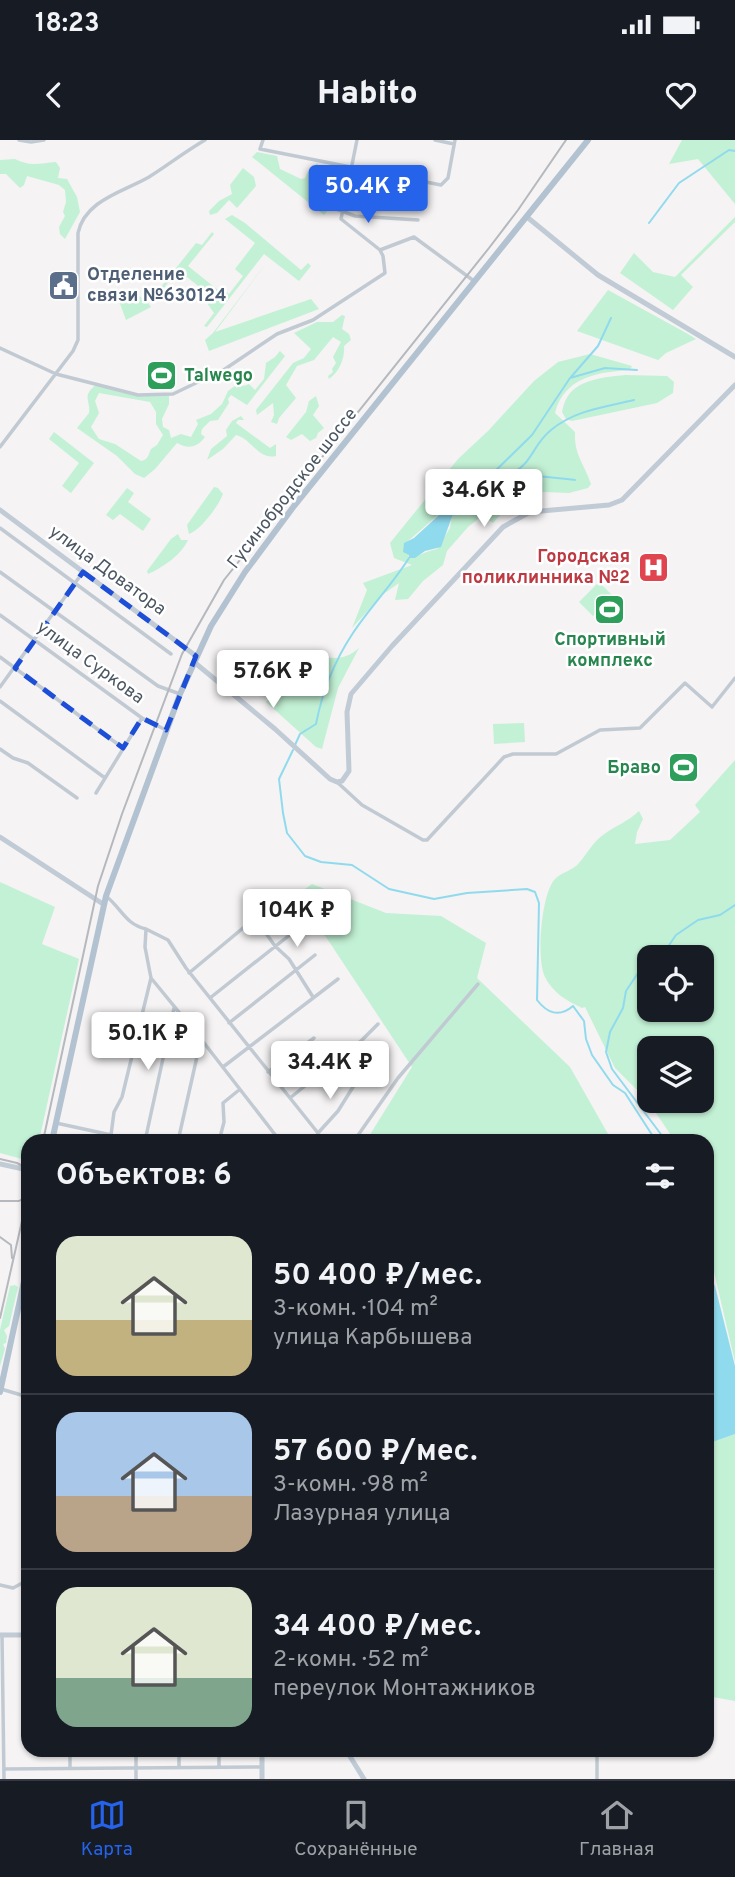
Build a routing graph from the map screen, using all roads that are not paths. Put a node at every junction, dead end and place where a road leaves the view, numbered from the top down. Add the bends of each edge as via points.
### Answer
1 (19, 140) edge
2 (44, 140) edge
3 (205, 140) edge
4 (263, 140) edge
5 (357, 140) edge
6 (435, 140) edge
7 (588, 140) edge
8 (454, 142) edge
9 (352, 167) junction
10 (318, 202) dead end
11 (342, 212) junction
12 (527, 217) junction
13 (418, 220) dead end
14 (380, 250) junction
15 (475, 281) junction
16 (0, 348) edge
17 (735, 358) edge
18 (56, 374) junction
19 (735, 385) edge
20 (0, 447) edge
21 (0, 510) edge
22 (0, 528) edge
23 (0, 572) edge
24 (83, 572) junction
25 (75, 582) junction
26 (55, 612) junction
27 (0, 615) edge
28 (35, 640) junction
29 (171, 654) dead end
30 (0, 657) edge
31 (195, 659) junction
32 (15, 668) junction
33 (735, 678) edge
34 (0, 687) edge
35 (180, 694) junction
36 (0, 701) edge
37 (142, 718) junction
38 (166, 730) junction
39 (123, 748) junction
40 (0, 749) edge
41 (105, 778) junction
42 (337, 782) junction
43 (96, 793) dead end
44 (77, 798) dead end
45 (0, 837) edge
46 (106, 896) junction
47 (103, 904) junction
48 (275, 905) dead end
49 (255, 918) junction
50 (301, 926) dead end
51 (146, 929) junction
52 (275, 946) junction
53 (316, 955) dead end
54 (295, 971) junction
55 (190, 972) junction
56 (150, 978) junction
57 (338, 979) dead end
58 (478, 984) dead end
59 (313, 997) junction
60 (210, 998) junction
61 (174, 1008) junction
62 (229, 1023) junction
63 (379, 1024) dead end
64 (314, 1038) dead end
65 (201, 1039) junction
66 (249, 1048) junction
67 (342, 1056) junction
68 (223, 1067) junction
69 (268, 1072) junction
70 (239, 1090) junction
71 (289, 1098) junction
72 (55, 1123) junction
73 (318, 1133) joint
74 (53, 1134) edge
75 (106, 1134) edge
76 (111, 1134) edge
77 (147, 1134) edge
78 (180, 1134) edge
79 (221, 1134) edge
80 (274, 1134) edge
81 (359, 1134) edge
82 (0, 1164) edge
83 (21, 1168) edge
84 (21, 1295) edge
85 (0, 1391) edge
86 (21, 1396) edge
87 (21, 1584) edge
88 (0, 1585) edge
89 (1, 1635) edge
90 (21, 1635) edge
91 (70, 1757) edge
92 (136, 1757) edge
93 (179, 1757) edge
94 (219, 1757) edge
95 (262, 1757) edge
96 (350, 1757) edge
97 (597, 1757) edge
98 (136, 1766) junction
99 (179, 1766) junction
100 (219, 1766) junction
101 (262, 1767) junction
102 (70, 1768) junction
103 (4, 1769) junction
104 (4, 1779) edge
105 (136, 1779) edge
106 (262, 1779) edge
107 (364, 1779) edge
108 (597, 1779) edge

1 - 2 street
3 - 18 street via 93,207 80,224 78,340
4 - 9 street via 260,149
5 - 9 street
6 - 8 street
7 - 12 main road, Гусинобродское шоссе
8 - 9 street via 448,178 441,185
9 - 11 street
10 - 11 street
11 - 13 street
11 - 14 street via 341,219
12 - 15 main road, Гусинобродское шоссе
12 - 17 street via 598,275
14 - 15 street via 414,237
14 - 18 street via 385,273 372,283 313,320 277,334 225,369 173,394 138,395
15 - 31 main road, Гусинобродское шоссе via 275,532 224,602
16 - 18 street
18 - 20 street
19 - 42 street via 622,500 530,512 503,527 351,694 347,712 349,771
21 - 24 street, улица Доватора
22 - 25 street
23 - 26 street
24 - 25 street
24 - 31 street, улица Доватора
25 - 26 street
25 - 29 street
26 - 28 street
26 - 35 street via 158,686
27 - 28 street, улица Суркова
28 - 32 street
28 - 37 street, улица Суркова
30 - 32 street
31 - 35 main road, Гусинобродское шоссе
31 - 42 street, улица Доватора
32 - 34 street
32 - 39 street
33 - 42 street via 712,707 685,683 640,728 600,730 556,754 504,757 427,840 362,805
35 - 38 main road, Гусинобродское шоссе
36 - 41 street
37 - 38 street, улица Суркова
37 - 39 street
38 - 46 main road, Гусинобродское шоссе
39 - 41 street
40 - 44 street
41 - 43 street
45 - 47 street
46 - 47 main road, Гусинобродское шоссе
46 - 51 street via 132,926
47 - 72 main road, Гусинобродское шоссе
48 - 49 street
49 - 52 street
49 - 55 street
50 - 52 street
51 - 55 street via 168,940
51 - 56 street
52 - 54 street
52 - 60 street
53 - 54 street
54 - 59 street
54 - 62 street
55 - 60 street
56 - 61 street
56 - 76 street
57 - 59 street
58 - 81 street via 398,1078
59 - 66 street
60 - 62 street
61 - 65 street
61 - 77 street
62 - 66 street
63 - 67 street
64 - 69 street
65 - 68 street
65 - 78 street
66 - 68 street
66 - 69 street
67 - 71 street
67 - 73 street via 359,1076
68 - 70 street
69 - 71 street
70 - 79 street via 223,1103
70 - 80 street
71 - 73 street
72 - 74 main road, Гусинобродское шоссе
72 - 75 street
82 - 83 street
84 - 85 main road
85 - 86 street
87 - 88 street via 13,1588
89 - 90 street
89 - 103 street
91 - 102 street
92 - 98 street
93 - 99 street
94 - 100 street
95 - 101 street
96 - 107 street
97 - 108 street
98 - 99 street
98 - 102 street
98 - 105 street
99 - 100 street
100 - 101 street
101 - 106 street
102 - 103 street
103 - 104 street

